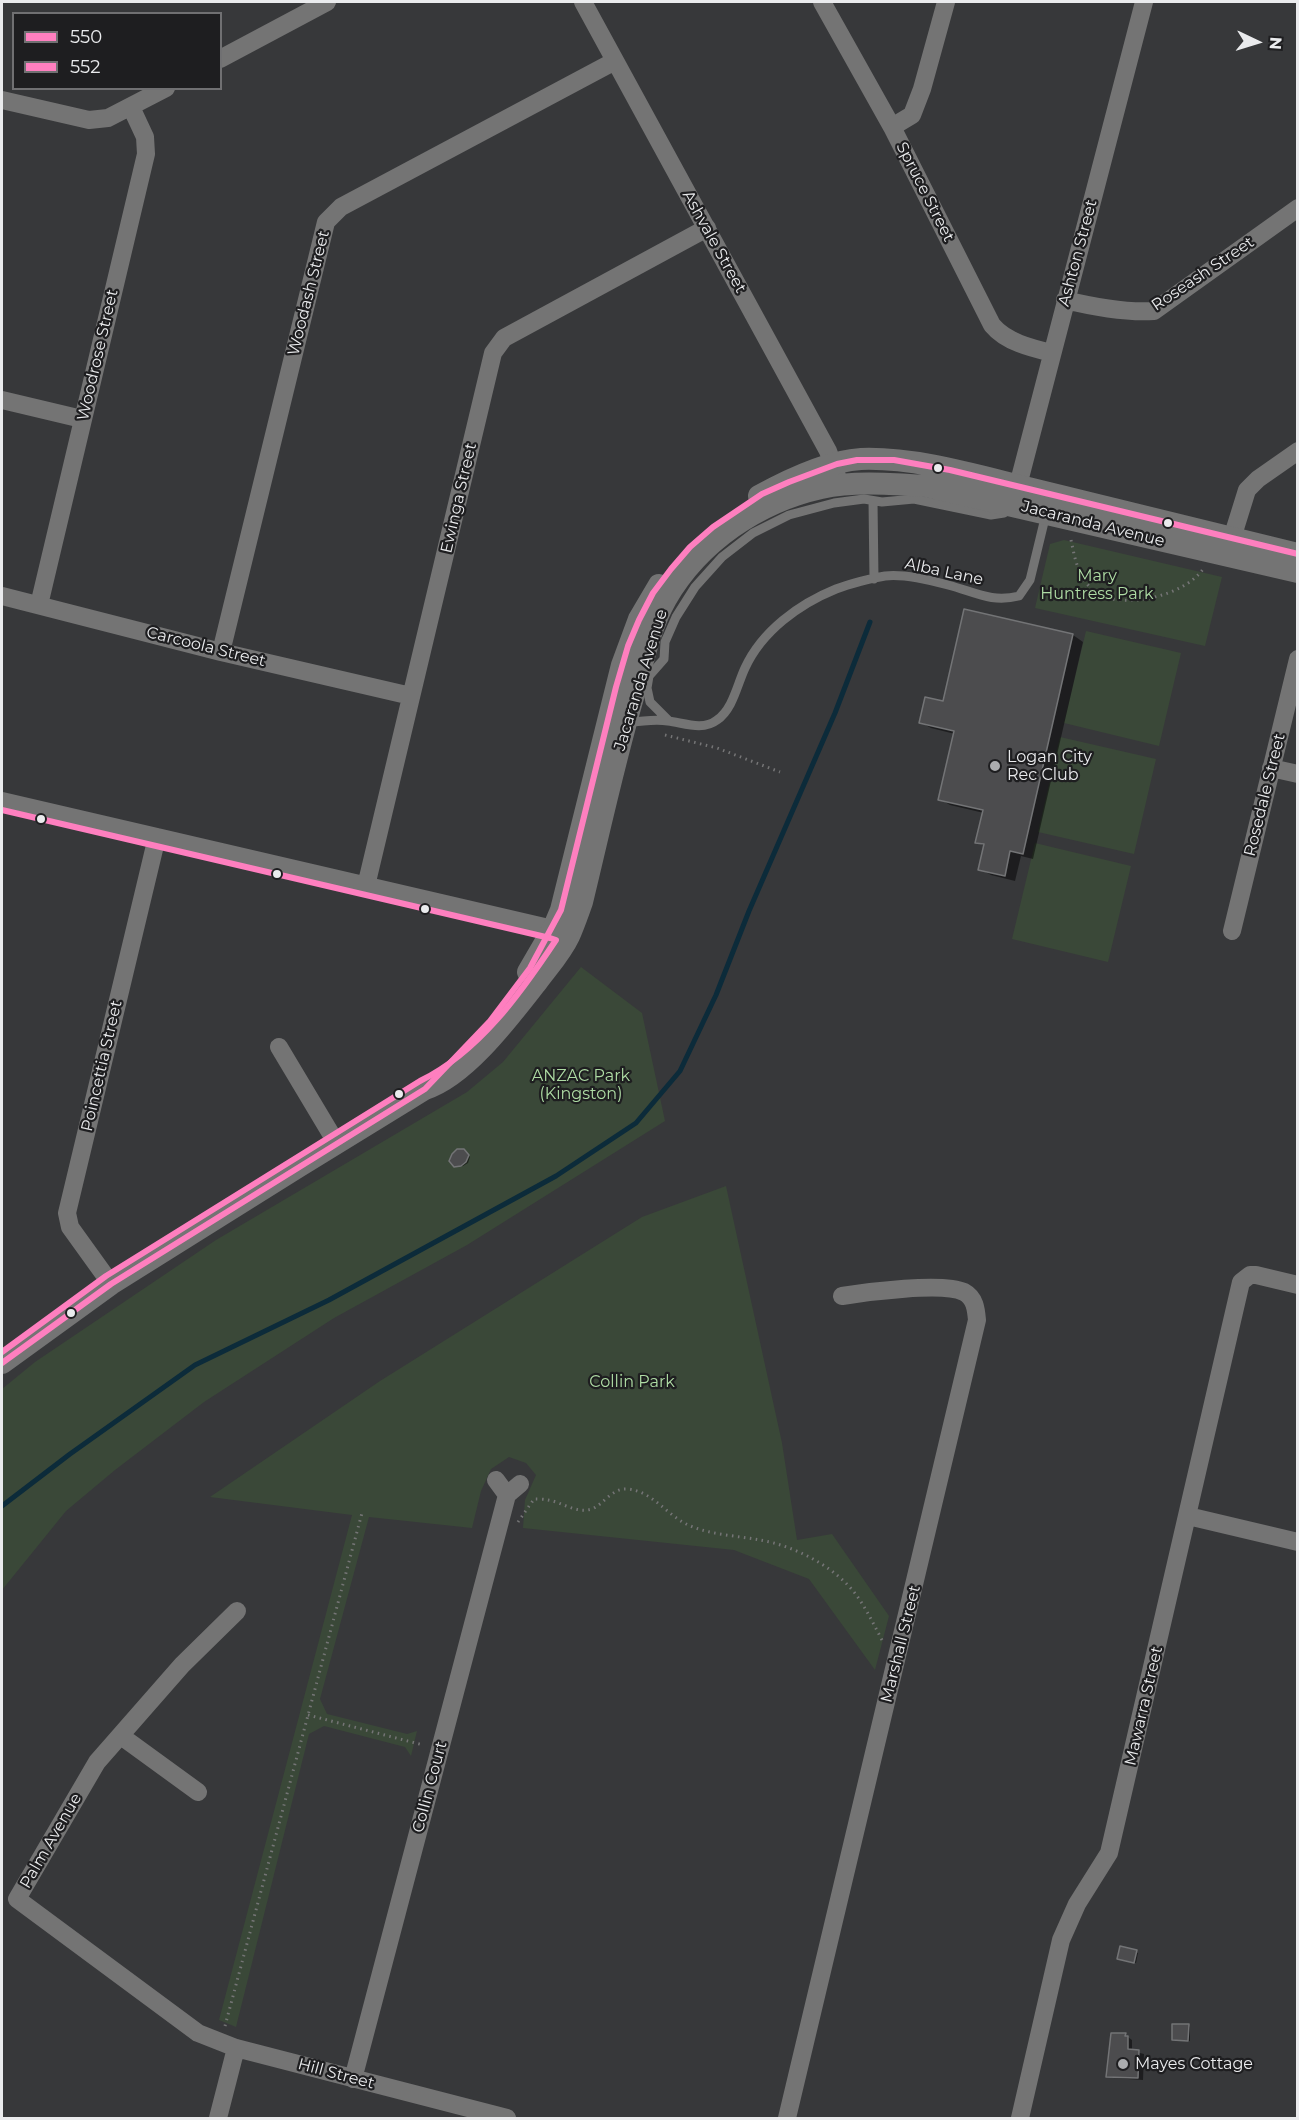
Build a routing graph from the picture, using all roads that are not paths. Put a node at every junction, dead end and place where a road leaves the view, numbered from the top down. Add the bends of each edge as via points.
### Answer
1 (327, 2) edge
2 (583, 2) edge
3 (822, 2) edge
4 (946, 2) edge
5 (1144, 2) edge
6 (222, 58) edge
7 (615, 61) junction
8 (162, 90) edge
9 (2, 100) edge
10 (131, 107) junction
11 (892, 127) junction
12 (1298, 208) edge
13 (707, 228) junction
14 (1065, 300) junction
15 (1052, 353) junction
16 (2, 400) edge
17 (82, 419) junction
18 (1298, 451) edge
19 (837, 475) junction
20 (1015, 495) junction
21 (873, 501) junction
22 (1049, 503) junction
23 (1228, 546) junction
24 (1298, 554) edge
25 (1298, 572) edge
26 (874, 579) junction
27 (2, 596) edge
28 (39, 605) junction
29 (221, 652) junction
30 (1298, 659) edge
31 (644, 675) junction
32 (411, 696) junction
33 (668, 720) junction
34 (626, 723) junction
35 (1272, 768) junction
36 (1298, 774) edge
37 (2, 801) edge
38 (588, 803) junction
39 (157, 837) junction
40 (366, 886) junction
41 (1232, 931) dead end
42 (561, 933) junction
43 (279, 1047) dead end
44 (338, 1144) junction
45 (111, 1284) junction
46 (1298, 1285) edge
47 (842, 1296) dead end
48 (2, 1363) edge
49 (507, 1486) dead end
50 (1188, 1516) junction
51 (1298, 1542) edge
52 (237, 1611) dead end
53 (121, 1736) junction
54 (198, 1792) dead end
55 (228, 2045) junction
56 (353, 2079) junction
57 (218, 2118) edge
58 (507, 2118) edge
59 (787, 2118) edge
60 (1020, 2118) edge

1 - 6 street
2 - 7 street, Ashvale Street
3 - 11 street, Spruce Street
4 - 11 street via 912,115
5 - 14 street, Ashton Street
7 - 13 street, Ashvale Street
7 - 29 street, Woodash Street via 341,207 326,222
8 - 10 street
9 - 10 street via 89,120 108,118
10 - 17 street, Woodrose Street via 145,137 146,154
11 - 15 street, Spruce Street via 992,325 1011,339
12 - 14 street, Roseash Street via 1154,311
13 - 19 street, Ashvale Street
13 - 32 street, Ewinga Street via 504,338 493,353
14 - 15 street, Ashton Street
15 - 20 street, Ashton Street
16 - 17 street
17 - 28 street, Woodrose Street
18 - 23 street via 1247,490
19 - 20 street, Jacaranda Avenue
19 - 31 street, Jacaranda Avenue via 815,489 777,501 740,520 711,544 666,599 653,631
19 - 38 street, Jacaranda Avenue via 781,484 722,519 694,543 660,584 639,619 622,665
20 - 21 lane via 1004,513 991,515 914,499
20 - 22 street, Jacaranda Avenue
21 - 26 lane
21 - 31 lane via 834,503 789,515 745,539 695,587 672,625 664,659
22 - 23 street, Jacaranda Avenue
22 - 26 lane, Alba Lane via 1030,580 1019,596 1003,600 917,578
23 - 24 street, Jacaranda Avenue
23 - 25 street, Jacaranda Avenue
26 - 33 lane, Alba Lane via 808,602 780,622 761,642 717,721 683,725
27 - 28 street, Carcoola Street
28 - 29 street, Carcoola Street
29 - 32 street, Carcoola Street
30 - 35 street, Rosedale Street
31 - 33 lane via 650,702
31 - 34 street, Jacaranda Avenue
32 - 40 street, Ewinga Street
33 - 34 lane, Alba Lane
34 - 38 lane via 611,742 602,780
34 - 42 street, Jacaranda Avenue via 582,902
35 - 36 street
35 - 41 street, Rosedale Street
37 - 39 street
38 - 42 street, Jacaranda Avenue
39 - 40 street
39 - 45 street, Poincettia Street via 67,1213 70,1227
40 - 42 street
42 - 44 street, Jacaranda Avenue via 554,960 467,1062 437,1086 425,1089
43 - 44 street
44 - 45 street, Jacaranda Avenue
45 - 48 street, Jacaranda Avenue
46 - 50 street, Mawarra Street via 1256,1275 1241,1282
47 - 59 street, Marshall Street via 881,1289 951,1288 965,1293 976,1304 977,1320
49 - 56 street, Collin Court
50 - 51 street
50 - 60 street, Mawarra Street via 1109,1853 1077,1904 1061,1940
52 - 53 street, Palm Avenue via 182,1665
53 - 54 street
53 - 55 street, Palm Avenue via 97,1762 18,1899 198,2033
55 - 56 street, Hill Street
55 - 57 street
56 - 58 street, Hill Street

